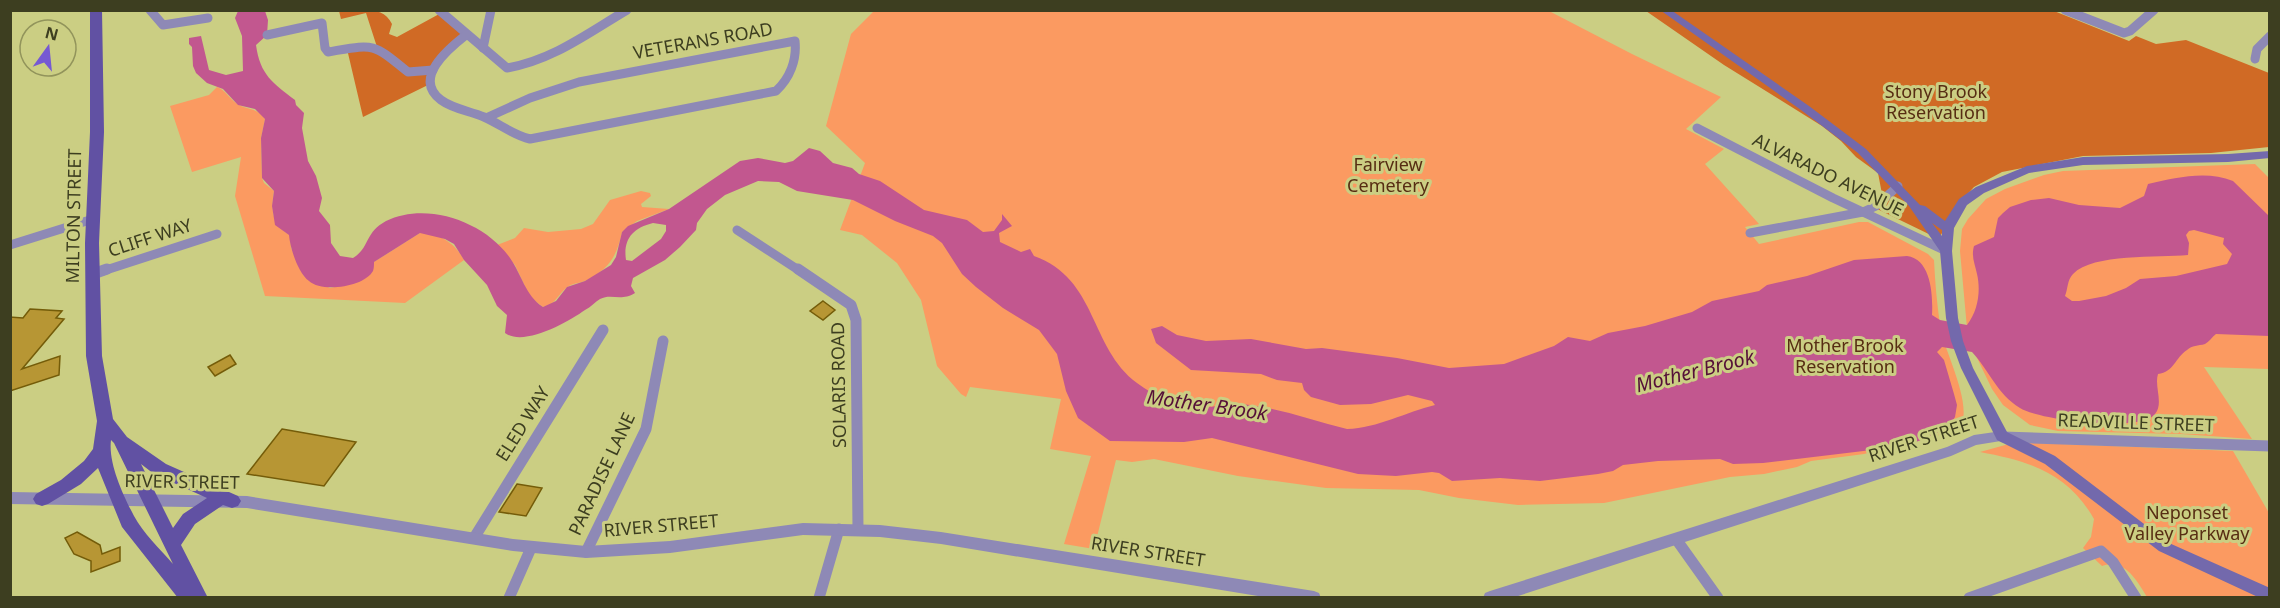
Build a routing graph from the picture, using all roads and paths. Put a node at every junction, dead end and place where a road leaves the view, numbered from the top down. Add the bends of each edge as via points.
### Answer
1 (150, 10) edge
2 (439, 10) edge
3 (491, 10) edge
4 (627, 10) edge
5 (1664, 10) edge
6 (2065, 10) edge
7 (2154, 10) edge
8 (98, 11) edge
9 (208, 18) dead end
10 (267, 35) dead end
11 (466, 35) junction
12 (2270, 36) edge
13 (483, 48) junction
14 (2255, 59) dead end
15 (432, 70) junction
16 (486, 118) junction
17 (1697, 128) dead end
18 (2270, 154) edge
19 (1898, 186) junction
20 (1913, 203) junction
21 (1863, 212) junction
22 (93, 219) junction
23 (1948, 228) junction
24 (737, 230) dead end
25 (1750, 233) dead end
26 (218, 234) dead end
27 (10, 245) edge
28 (1946, 251) junction
29 (93, 274) junction
30 (603, 330) dead end
31 (663, 341) dead end
32 (105, 421) junction
33 (2002, 436) junction
34 (120, 439) junction
35 (2270, 446) edge
36 (101, 450) junction
37 (10, 498) edge
38 (42, 499) junction
39 (118, 500) junction
40 (149, 500) junction
41 (224, 501) junction
42 (839, 529) junction
43 (858, 530) junction
44 (474, 538) junction
45 (1676, 538) junction
46 (172, 544) junction
47 (531, 548) junction
48 (586, 552) junction
49 (2270, 596) edge
50 (190, 597) edge
51 (199, 597) edge
52 (509, 597) edge
53 (819, 597) edge
54 (1314, 597) edge
55 (1490, 597) edge
56 (1718, 597) edge
57 (1969, 597) edge
58 (2136, 597) edge

1 - 9 street via 164,25
2 - 11 street
3 - 13 street
4 - 13 street via 552,56 533,63 507,68
5 - 19 main road via 1836,130
6 - 7 street via 2124,33
8 - 22 main road, MILTON STREET
10 - 15 street via 322,23 328,52 371,46 383,50 408,72
11 - 13 street
11 - 15 street via 444,53
12 - 14 street via 2257,49
15 - 16 street, VETERANS ROAD via 430,84 435,96
16 - 16 street, VETERANS ROAD via 514,135 530,139 768,94 785,81 795,57 795,42 579,82
17 - 21 street, ALVARADO AVENUE
18 - 23 main road, RIVER STREET via 2220,159 2083,161 2040,167 2014,174 1971,196 1957,209
19 - 20 main road
19 - 21 street
20 - 23 main road
20 - 28 main road
21 - 25 street
21 - 28 street, ALVARADO AVENUE
22 - 27 street
22 - 29 main road, MILTON STREET
23 - 28 main road, RIVER STREET
24 - 43 street, SOLARIS ROAD via 845,300 854,312
26 - 29 street, CLIFF WAY
28 - 33 main road, RIVER STREET via 1952,318 1961,354
29 - 32 main road, MILTON STREET via 94,356
30 - 44 street, ELED WAY
31 - 48 street, PARADISE LANE via 646,429
32 - 34 main road, MILTON STREET
32 - 36 main road, MILTON STREET
33 - 35 street, READVILLE STREET
33 - 45 street, RIVER STREET via 1974,440 1951,451
33 - 49 main road via 2055,463 2164,547
34 - 40 main road, MILTON STREET
34 - 41 main road via 160,469
36 - 38 main road via 83,473
36 - 39 main road, MILTON STREET
37 - 38 street, RIVER STREET
38 - 39 street, RIVER STREET
39 - 40 street, RIVER STREET
39 - 50 main road, MILTON STREET via 128,522
40 - 41 street, RIVER STREET
40 - 46 main road, MILTON STREET
41 - 44 street, RIVER STREET
41 - 46 main road via 189,519
42 - 43 street, RIVER STREET
42 - 48 street, RIVER STREET via 786,531 643,550
42 - 53 street
43 - 54 street, RIVER STREET via 941,538
44 - 47 street, RIVER STREET
45 - 55 street, RIVER STREET
45 - 56 street
46 - 51 main road, MILTON STREET
47 - 48 street, RIVER STREET
47 - 52 street
57 - 58 street via 2102,551

